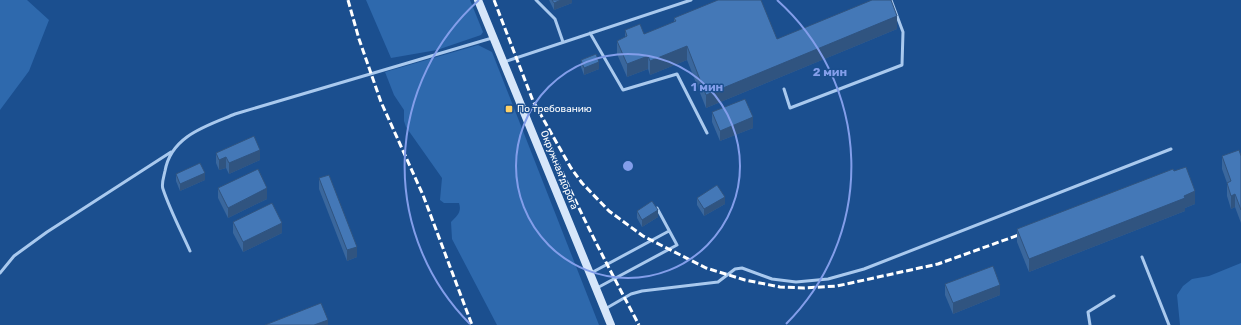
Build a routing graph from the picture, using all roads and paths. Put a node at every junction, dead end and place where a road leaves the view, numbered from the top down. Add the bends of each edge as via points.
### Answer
1 (478, 0) edge
2 (536, 0) edge
3 (691, 0) edge
4 (891, 0) edge
5 (590, 33) junction
6 (494, 38) junction
7 (563, 42) junction
8 (504, 62) junction
9 (784, 89) dead end
10 (707, 133) dead end
11 (1171, 149) dead end
12 (171, 152) junction
13 (657, 208) edge
14 (669, 231) junction
15 (190, 251) dead end
16 (1142, 258) dead end
17 (0, 273) edge
18 (590, 274) junction
19 (596, 289) junction
20 (1114, 296) dead end
21 (605, 309) junction
22 (612, 325) edge
23 (1090, 325) edge
24 (1169, 325) edge

1 - 6 main road, Окружная дорога
2 - 7 lane via 555,19
3 - 5 lane
4 - 9 lane via 903,32 902,65 790,108
5 - 7 lane
5 - 10 lane via 623,90 677,74
6 - 8 main road, Окружная дорога
6 - 12 lane via 235,114 182,139
7 - 8 lane
8 - 18 main road, Окружная дорога
11 - 21 lane via 864,269 835,277 796,282 772,279 742,268 735,269 718,282 642,291 631,294
12 - 15 lane via 162,187
12 - 17 lane via 47,232 14,256
13 - 14 lane
14 - 18 lane
14 - 19 lane via 677,245
16 - 24 lane
18 - 19 main road, Окружная дорога
19 - 21 main road, Окружная дорога
20 - 23 lane via 1088,312
21 - 22 main road, Окружная дорога

